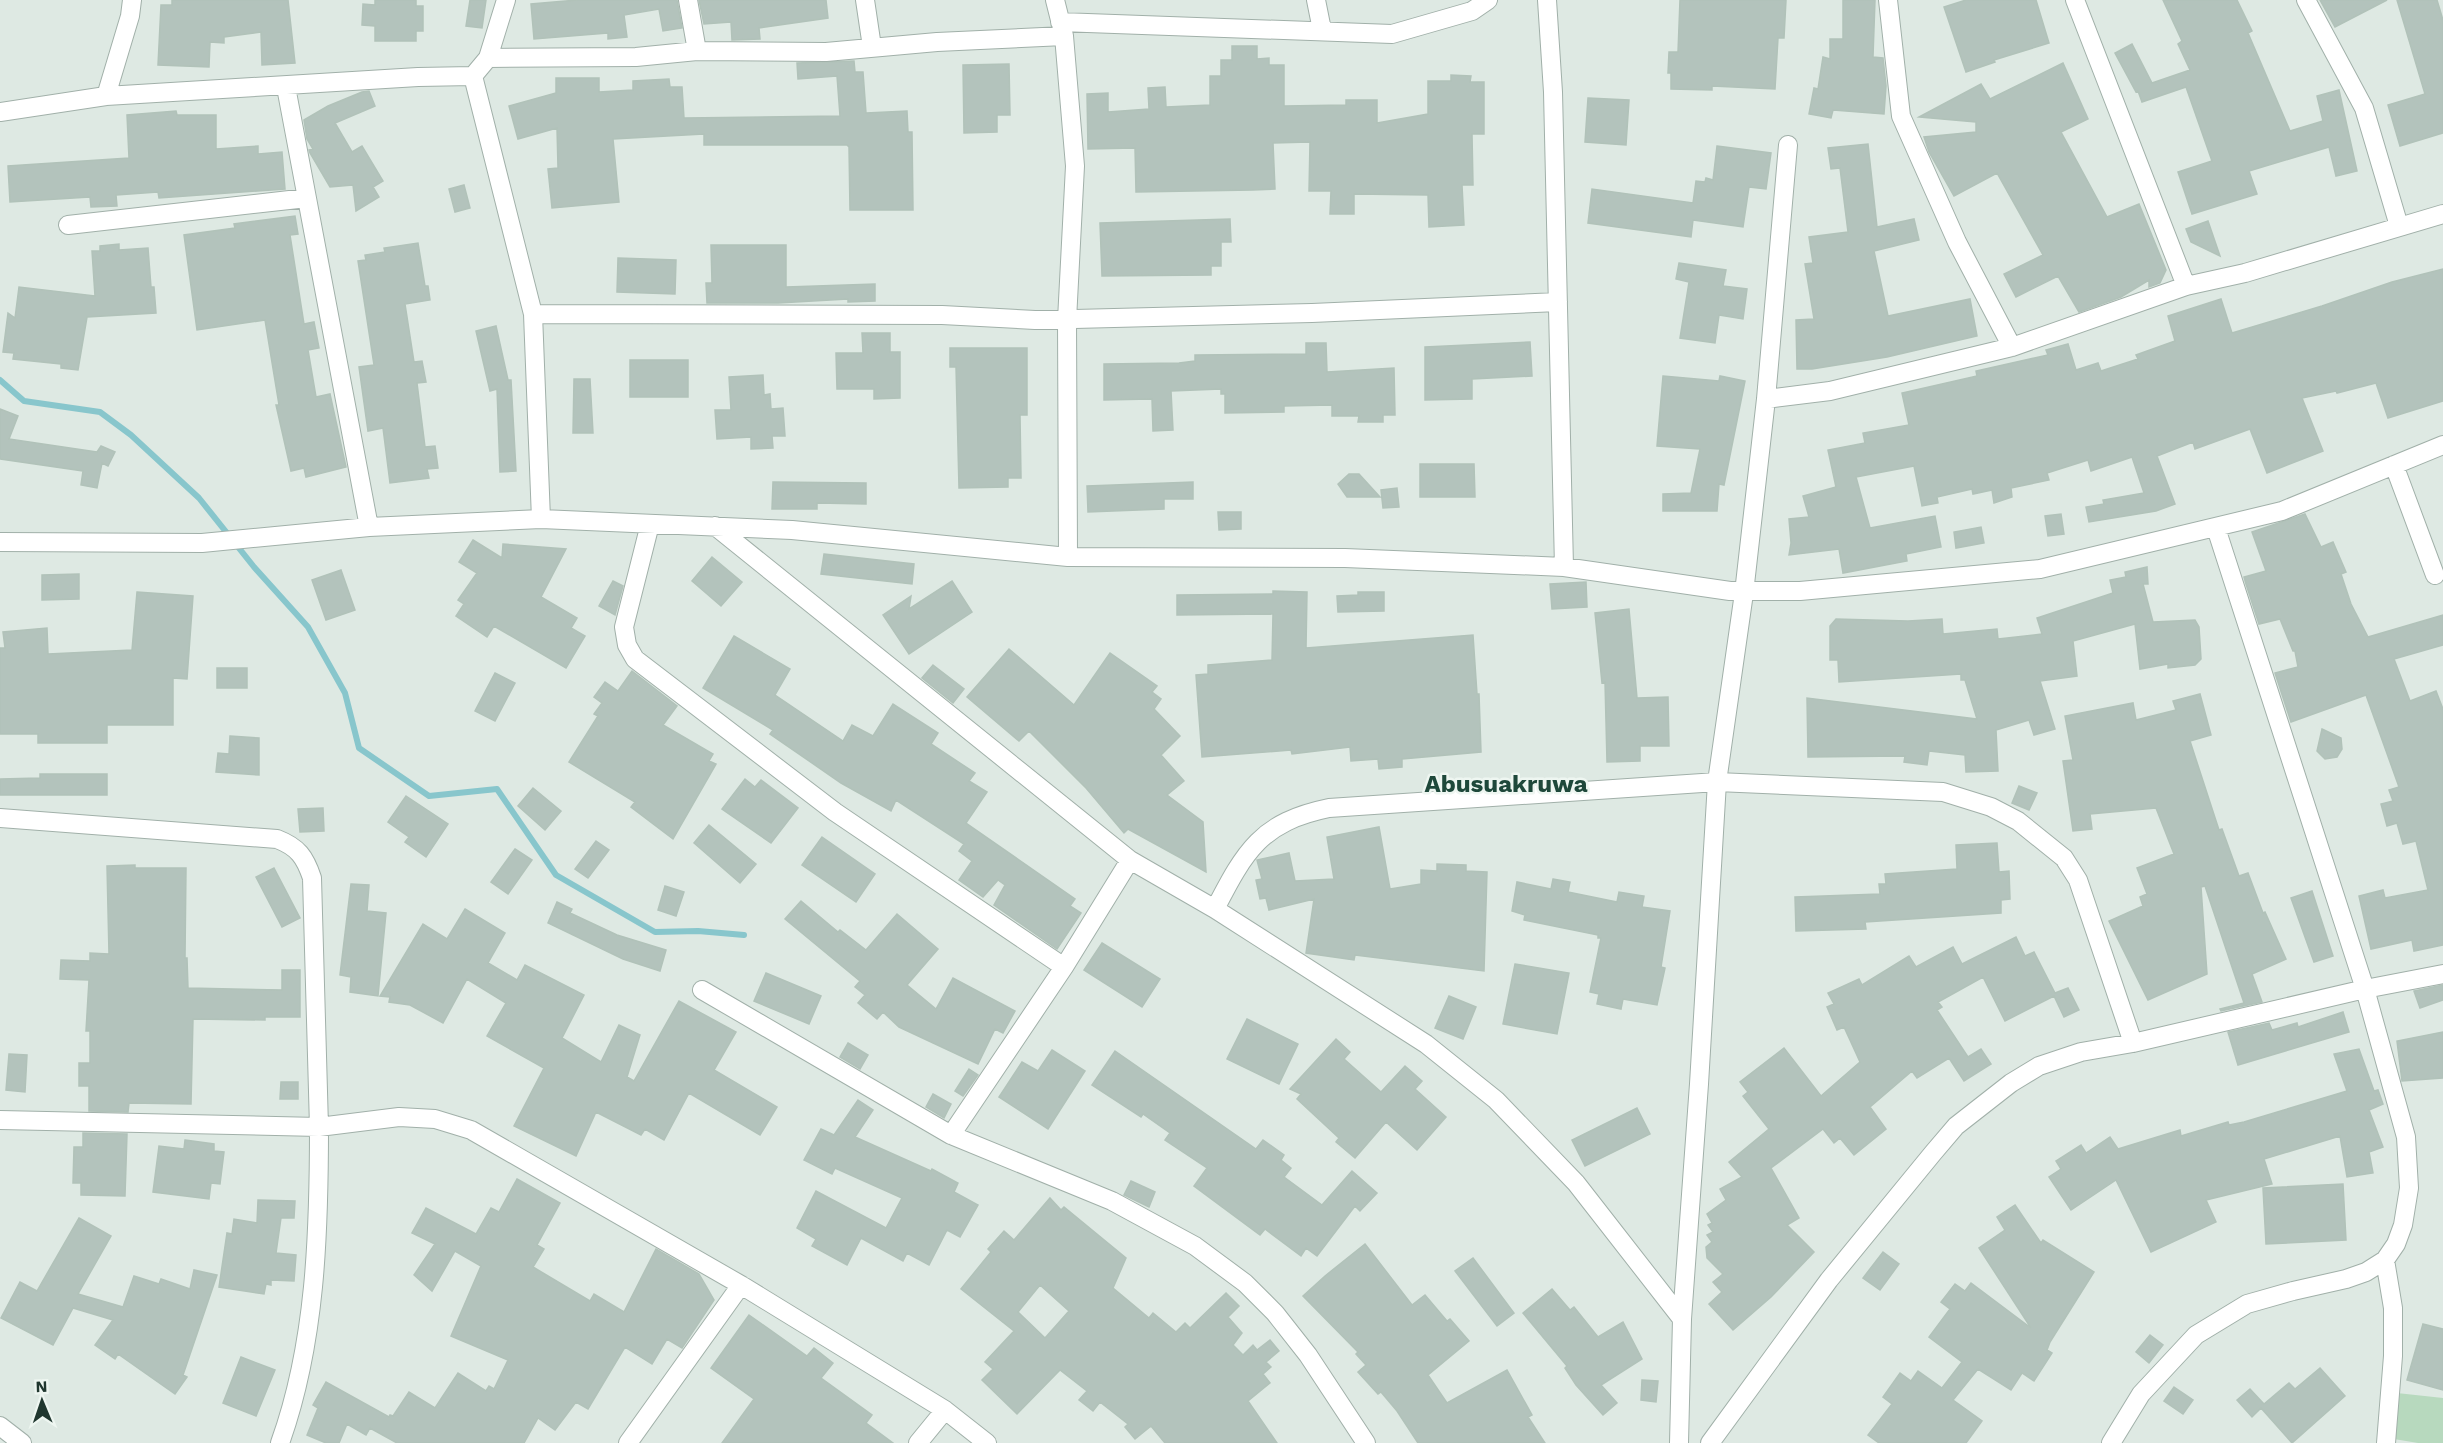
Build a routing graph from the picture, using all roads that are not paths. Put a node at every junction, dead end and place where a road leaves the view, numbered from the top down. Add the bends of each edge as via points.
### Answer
1 (132, 0) edge
2 (506, 0) edge
3 (688, 0) edge
4 (865, 0) edge
5 (1055, 0) edge
6 (1316, 0) edge
7 (1488, 0) edge
8 (1547, 0) edge
9 (1888, 0) edge
10 (2075, 0) edge
11 (2306, 0) edge
12 (1062, 29) junction
13 (1322, 30) junction
14 (872, 47) junction
15 (697, 51) junction
16 (488, 58) junction
17 (473, 76) junction
18 (286, 87) junction
19 (106, 96) junction
20 (0, 112) edge
21 (1788, 145) dead end
22 (307, 198) junction
23 (2443, 214) edge
24 (68, 225) dead end
25 (2399, 226) junction
26 (2186, 286) junction
27 (1558, 302) junction
28 (533, 314) junction
29 (1067, 320) junction
30 (2012, 347) junction
31 (1766, 399) junction
32 (2443, 445) edge
33 (2394, 465) junction
34 (541, 519) junction
35 (650, 524) junction
36 (715, 526) junction
37 (369, 527) junction
38 (2216, 528) junction
39 (0, 542) edge
40 (1068, 557) junction
41 (1564, 567) junction
42 (2434, 575) dead end
43 (1744, 593) junction
44 (1717, 782) junction
45 (0, 818) edge
46 (1130, 860) junction
47 (1215, 909) junction
48 (1064, 967) junction
49 (2443, 974) edge
50 (2365, 989) junction
51 (702, 990) dead end
52 (2133, 1043) junction
53 (0, 1120) edge
54 (319, 1127) junction
55 (951, 1135) junction
56 (2385, 1260) junction
57 (741, 1285) junction
58 (1682, 1318) junction
59 (945, 1410) junction
60 (0, 1426) edge
61 (22, 1443) edge
62 (280, 1443) edge
63 (628, 1443) edge
64 (918, 1443) edge
65 (987, 1443) edge
66 (1366, 1443) edge
67 (1679, 1443) edge
68 (1710, 1443) edge
69 (2111, 1443) edge
70 (2386, 1443) edge

1 - 19 street
2 - 16 street
3 - 15 street
4 - 14 street
5 - 12 street
6 - 13 street
7 - 13 street via 1472,11 1392,34
8 - 27 street
9 - 30 street via 1901,116 1957,243
10 - 26 street
11 - 25 street via 2364,108
12 - 13 street
12 - 14 street
12 - 29 street via 1075,166
14 - 15 street via 826,52
15 - 16 street via 636,57
16 - 17 street
17 - 18 street
17 - 28 street
18 - 19 street
18 - 22 street
19 - 20 street
21 - 31 street
22 - 24 street
22 - 37 street
23 - 25 street
25 - 26 street via 2245,273
26 - 30 street
27 - 29 street
27 - 41 street
28 - 29 street via 942,315
28 - 34 street
29 - 40 street
30 - 31 street via 1830,391
31 - 43 street
32 - 33 street
33 - 38 street via 2282,511
33 - 42 street
34 - 35 street
34 - 37 street
35 - 36 street
35 - 48 street via 624,627 627,645 635,659 836,812
36 - 40 street
36 - 46 street
37 - 39 street via 202,543
38 - 43 street via 2040,569
38 - 50 street
40 - 41 street via 1345,558
41 - 43 street
43 - 44 street
44 - 47 street via 1341,807 1307,813 1283,822 1246,853
44 - 52 street via 1943,792 1991,807 2018,821 2064,858 2078,880
44 - 58 street
45 - 54 street via 277,839 301,853 312,878
46 - 47 street
46 - 48 street
47 - 58 street via 1426,1044 1496,1100 1576,1183
48 - 55 street
49 - 50 street
50 - 52 street
50 - 56 street via 2406,1137 2409,1188 2403,1225
51 - 55 street
52 - 68 street via 2080,1052 2039,1066 1956,1126 1829,1280
53 - 54 street
54 - 57 street via 399,1117 435,1119 471,1130
54 - 62 street via 313,1288 304,1352
55 - 66 street via 1112,1201 1194,1246 1245,1283 1308,1355
56 - 69 street via 2346,1279 2247,1305 2196,1335 2141,1394
56 - 70 street via 2393,1308
57 - 59 street
57 - 63 street
58 - 67 street
59 - 64 street
59 - 65 street
60 - 61 street

